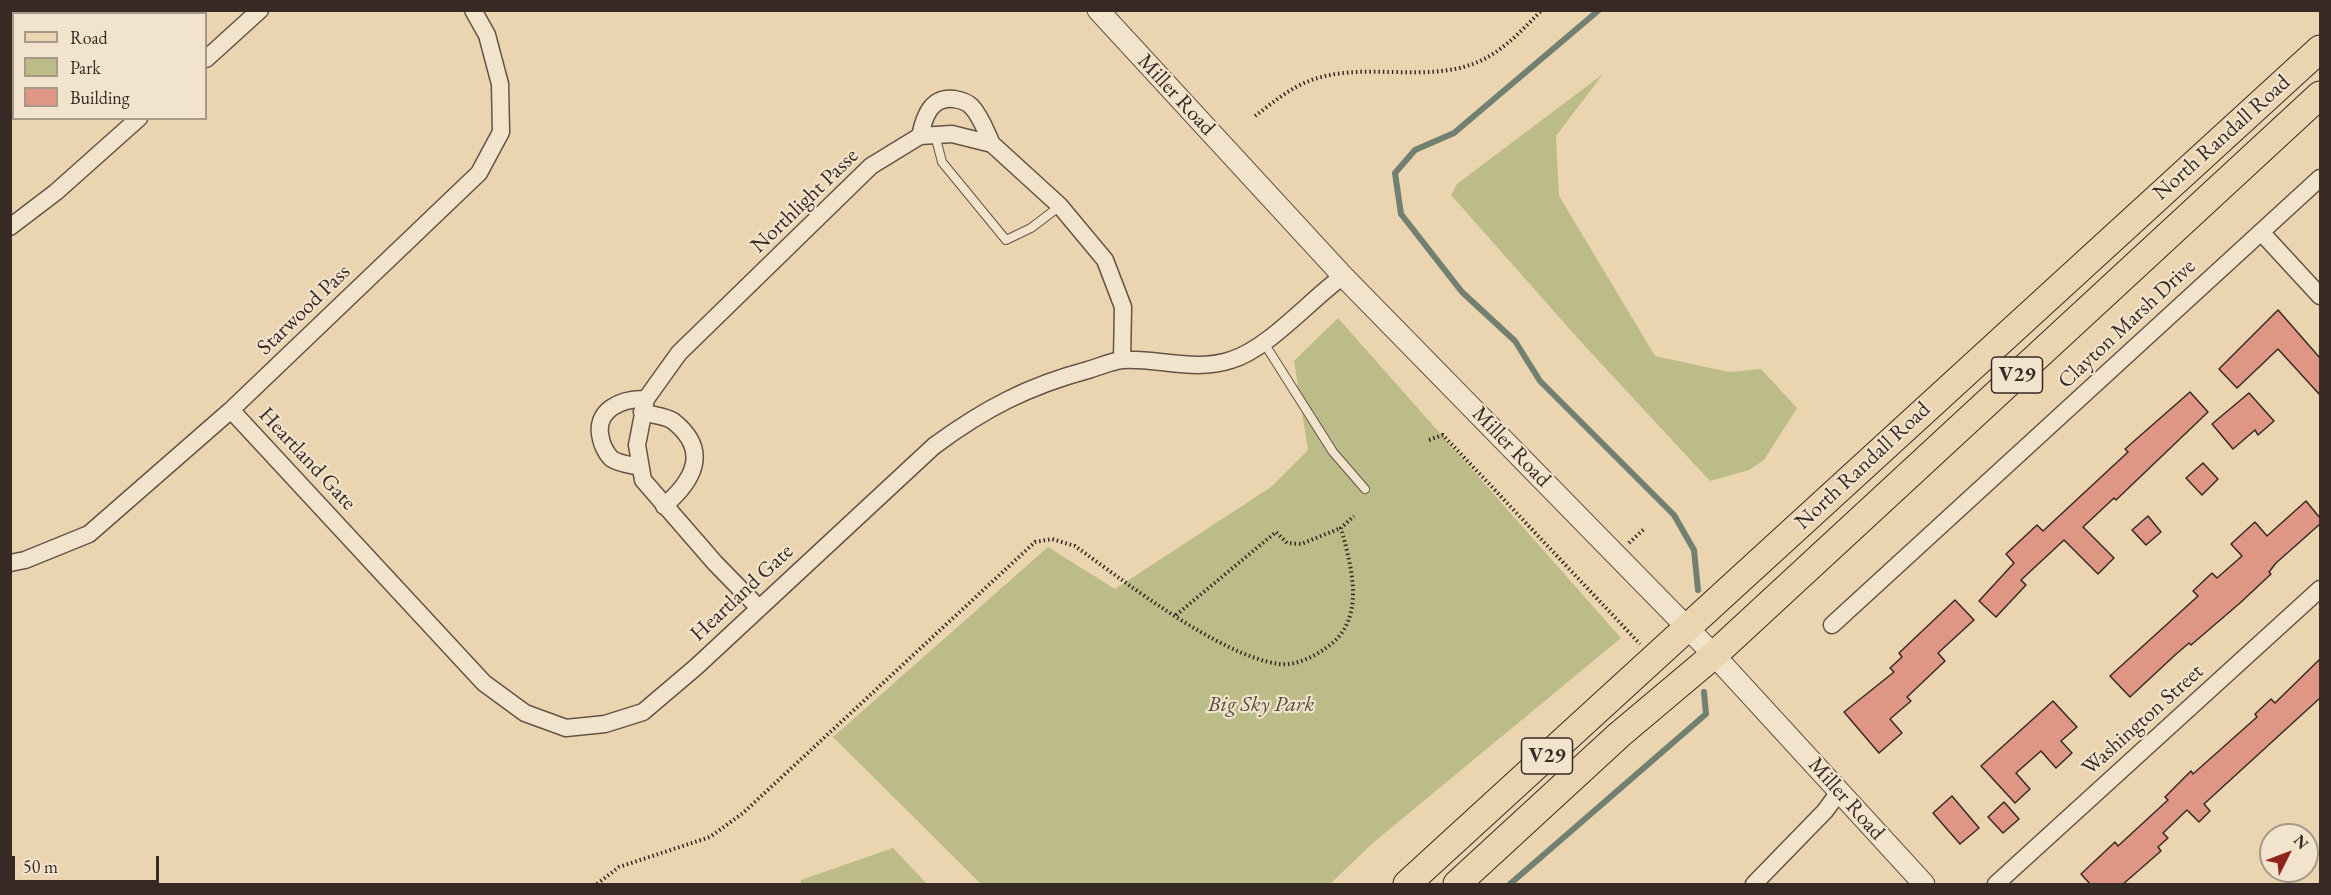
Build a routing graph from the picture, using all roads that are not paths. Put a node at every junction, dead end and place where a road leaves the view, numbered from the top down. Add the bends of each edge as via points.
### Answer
1 (260, 10) edge
2 (473, 10) edge
3 (1098, 10) edge
4 (2320, 48) edge
5 (207, 58) edge
6 (2320, 95) edge
7 (137, 120) edge
8 (928, 135) junction
9 (992, 144) junction
10 (2320, 178) edge
11 (1060, 206) junction
12 (10, 227) edge
13 (2261, 232) junction
14 (1343, 276) junction
15 (2320, 296) edge
16 (1264, 343) junction
17 (1122, 360) junction
18 (644, 405) junction
19 (231, 410) junction
20 (640, 467) junction
21 (1365, 489) dead end
22 (664, 506) junction
23 (10, 563) edge
24 (2320, 589) edge
25 (758, 608) junction
26 (1832, 625) dead end
27 (1688, 629) junction
28 (1713, 654) junction
29 (1839, 792) junction
30 (1407, 885) edge
31 (1457, 885) edge
32 (1754, 885) edge
33 (1924, 885) edge
34 (1996, 885) edge

1 - 5 street
2 - 19 street, Starwood Pass via 488,35 500,84 501,132 479,173
3 - 14 street, Miller Road
4 - 27 main road, North Randall Road / V29
6 - 28 main road, North Randall Road / V29
7 - 12 street
8 - 9 street via 952,134
8 - 9 street via 924,117 931,107 939,100 956,99 974,109
8 - 11 lane via 942,162 1005,240 1031,228
8 - 18 street, Northlight Passe via 871,166 679,353
9 - 11 street
10 - 13 street, Clayton Marsh Drive
11 - 17 street via 1105,260 1123,307
13 - 15 street
13 - 26 street, Clayton Marsh Drive
14 - 16 street, Heartland Gate via 1317,294
14 - 27 street, Miller Road
16 - 17 street, Heartland Gate via 1232,360 1208,365
16 - 21 lane via 1333,452
17 - 25 street, Heartland Gate via 1061,377 976,415 934,446
18 - 20 street, Northlight Passe via 637,445
18 - 20 street via 630,399 615,404 604,413 598,431 611,458
18 - 22 street via 672,420 694,449 695,469 684,489
19 - 23 street, Starwood Pass via 89,534
19 - 25 street, Heartland Gate via 484,683 525,713 566,728 605,724 643,712
20 - 22 street, Northlight Passe via 643,480
22 - 25 street, Northlight Passe
24 - 34 street, Washington Street
27 - 28 street, Miller Road
27 - 30 main road, North Randall Road / V29
28 - 29 street, Miller Road
28 - 31 main road, North Randall Road / V29
29 - 32 street
29 - 33 street, Miller Road

